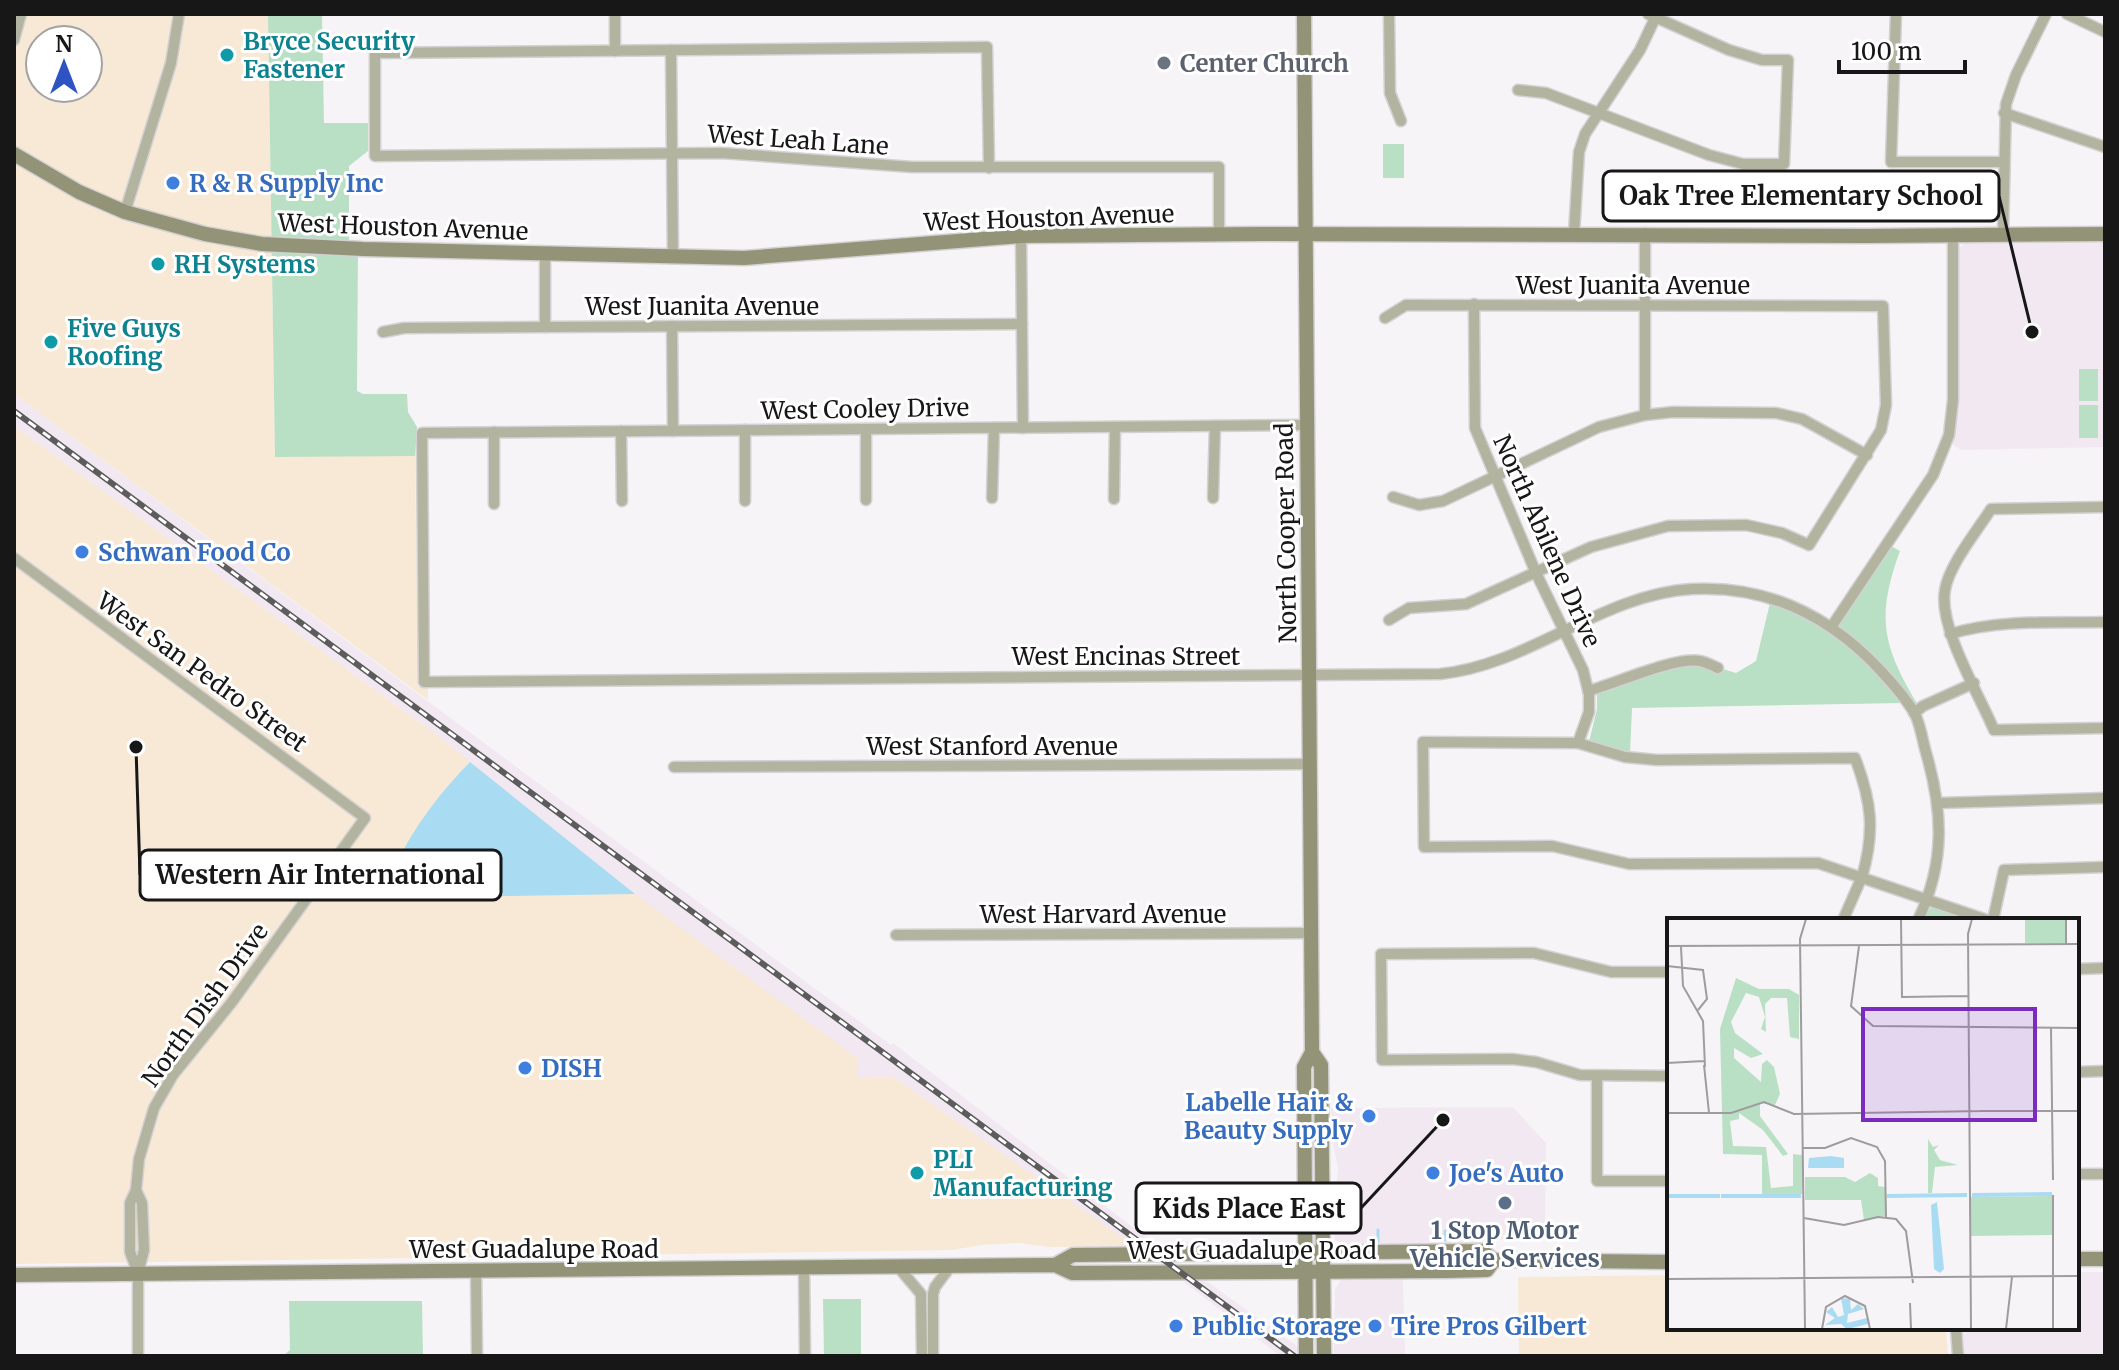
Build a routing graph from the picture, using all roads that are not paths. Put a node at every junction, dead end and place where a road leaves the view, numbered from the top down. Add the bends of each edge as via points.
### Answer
1 (21, 14) edge
2 (179, 14) edge
3 (615, 14) edge
4 (1304, 14) edge
5 (1389, 14) edge
6 (1896, 14) edge
7 (2046, 14) edge
8 (2067, 14) edge
9 (1654, 15) edge
10 (2105, 32) edge
11 (14, 40) edge
12 (671, 50) junction
13 (615, 51) junction
14 (1518, 90) dead end
15 (1597, 112) junction
16 (2004, 113) junction
17 (1401, 121) dead end
18 (2105, 147) edge
19 (672, 153) junction
20 (14, 154) edge
21 (2003, 162) junction
22 (989, 168) junction
23 (125, 212) junction
24 (1645, 233) junction
25 (1219, 234) junction
26 (1305, 234) junction
27 (1574, 234) junction
28 (1953, 234) junction
29 (2003, 234) junction
30 (2105, 234) edge
31 (1021, 236) junction
32 (545, 254) junction
33 (673, 258) junction
34 (1474, 304) junction
35 (1643, 306) junction
36 (1385, 318) dead end
37 (1022, 324) junction
38 (672, 326) junction
39 (545, 327) junction
40 (383, 332) dead end
41 (1645, 415) junction
42 (1307, 425) junction
43 (1215, 426) junction
44 (1115, 427) junction
45 (994, 428) junction
46 (1023, 428) junction
47 (866, 429) junction
48 (745, 430) junction
49 (621, 431) junction
50 (673, 431) junction
51 (494, 432) junction
52 (1867, 455) junction
53 (1495, 477) junction
54 (1393, 497) dead end
55 (992, 498) dead end
56 (1213, 498) dead end
57 (1114, 499) dead end
58 (866, 500) dead end
59 (622, 501) dead end
60 (745, 501) dead end
61 (494, 504) dead end
62 (2105, 507) edge
63 (14, 558) edge
64 (1536, 573) junction
65 (1389, 620) dead end
66 (2105, 622) edge
67 (1832, 626) junction
68 (1565, 632) junction
69 (1950, 634) junction
70 (1718, 668) dead end
71 (1309, 675) junction
72 (424, 682) joint
73 (1974, 683) junction
74 (1588, 691) junction
75 (1914, 713) junction
76 (2105, 728) edge
77 (1578, 743) junction
78 (1310, 764) junction
79 (674, 767) dead end
80 (2105, 798) edge
81 (1939, 803) junction
82 (365, 818) joint
83 (2105, 867) edge
84 (1862, 877) junction
85 (1927, 900) junction
86 (1844, 918) edge
87 (1919, 918) edge
88 (1984, 918) edge
89 (1991, 918) edge
90 (1311, 933) junction
91 (896, 935) dead end
92 (2105, 968) edge
93 (2079, 969) edge
94 (1667, 972) edge
95 (1312, 1052) junction
96 (2105, 1071) edge
97 (2079, 1072) edge
98 (1597, 1076) junction
99 (1667, 1076) edge
100 (2079, 1174) edge
101 (2105, 1174) edge
102 (1667, 1181) edge
103 (1305, 1252) junction
104 (1324, 1252) junction
105 (2079, 1259) edge
106 (2105, 1259) edge
107 (1494, 1260) junction
108 (1667, 1262) edge
109 (1055, 1265) junction
110 (950, 1267) junction
111 (804, 1268) junction
112 (899, 1268) junction
113 (476, 1271) junction
114 (1305, 1272) junction
115 (1325, 1272) junction
116 (138, 1273) junction
117 (14, 1275) edge
118 (1956, 1330) edge
119 (138, 1356) edge
120 (477, 1356) edge
121 (805, 1356) edge
122 (922, 1356) edge
123 (933, 1356) edge
124 (1306, 1356) edge
125 (1324, 1356) edge
126 (1958, 1356) edge

1 - 11 street
2 - 23 street via 171,63
3 - 13 street
4 - 26 main road, North Cooper Road
5 - 17 street via 1390,93
6 - 21 street via 1891,162
7 - 16 street
8 - 10 street
9 - 15 street via 1640,50
9 - 15 street via 1729,50 1762,60 1788,60 1784,164 1743,164 1709,155
12 - 13 street
12 - 19 street
12 - 22 street via 987,47
13 - 19 street, West Leah Lane via 375,53 375,156
14 - 15 street via 1546,93
15 - 27 street via 1579,152
16 - 18 street
16 - 21 street
19 - 22 street, West Leah Lane
19 - 33 street
20 - 23 main road, West Houston Avenue
21 - 29 street
22 - 25 street, West Leah Lane via 1219,167
23 - 32 main road, West Houston Avenue via 262,244
24 - 27 main road, West Houston Avenue
24 - 28 main road, West Houston Avenue
24 - 35 street
25 - 26 main road, West Houston Avenue
25 - 31 main road, West Houston Avenue
26 - 27 main road, West Houston Avenue
26 - 42 main road, North Cooper Road
28 - 29 main road, West Houston Avenue
28 - 67 street via 1949,435 1933,475
29 - 30 main road, West Houston Avenue
31 - 33 main road, West Houston Avenue via 764,257
31 - 37 street
32 - 33 main road, West Houston Avenue
32 - 39 street
34 - 35 street, West Juanita Avenue
34 - 36 street, West Juanita Avenue via 1406,305
34 - 53 street, North Abilene Drive via 1475,428
35 - 41 street
35 - 52 street, West Juanita Avenue via 1883,306 1886,405 1881,430
37 - 38 street, West Juanita Avenue
37 - 46 street
38 - 39 street, West Juanita Avenue
38 - 50 street
39 - 40 street, West Juanita Avenue
41 - 52 street via 1776,413 1814,425
41 - 53 street via 1599,427
42 - 43 street, West Cooley Drive
42 - 71 main road, North Cooper Road
43 - 44 street, West Cooley Drive
43 - 56 street
44 - 46 street, West Cooley Drive
44 - 57 street
45 - 46 street, West Cooley Drive
45 - 47 street, West Cooley Drive
45 - 55 street
47 - 48 street, West Cooley Drive
47 - 58 street
48 - 50 street, West Cooley Drive
48 - 60 street
49 - 50 street, West Cooley Drive
49 - 51 street, West Cooley Drive
49 - 59 street
51 - 61 street
51 - 72 street, West Cooley Drive via 422,433
52 - 64 street via 1809,545 1746,525 1668,526 1591,547
53 - 54 street via 1443,501 1419,505
53 - 64 street, North Abilene Drive
62 - 69 street via 1991,509 1945,589
63 - 82 street, West San Pedro Street
64 - 65 street via 1466,604 1409,608
64 - 68 street, North Abilene Drive
66 - 69 street via 2000,623
67 - 68 street, West Encinas Street via 1769,598 1692,589 1619,607
67 - 75 street, West Encinas Street via 1870,660
68 - 71 street, West Encinas Street via 1460,672
68 - 74 street, North Abilene Drive
69 - 73 street
70 - 74 street via 1700,661 1667,664
71 - 72 street, West Encinas Street
71 - 78 main road, North Cooper Road
73 - 75 street
73 - 76 street via 1994,730
74 - 77 street, North Abilene Drive via 1589,712
75 - 81 street, West Encinas Street
77 - 84 street via 1657,760 1855,758 1867,789 1870,821
77 - 84 street via 1423,742 1424,847 1552,846 1629,864 1818,863
78 - 79 street, West Stanford Avenue
78 - 90 main road, North Cooper Road
80 - 81 street
81 - 85 street, West Encinas Street via 1939,847
82 - 116 street, North Dish Drive via 173,1075 148,1125 130,1203 130,1252
83 - 89 street via 2004,870
84 - 85 street
84 - 86 street
85 - 87 street, West Encinas Street
85 - 88 street
90 - 91 street, West Harvard Avenue
90 - 95 main road, North Cooper Road
92 - 93 street
94 - 98 street via 1611,972 1534,953 1381,954 1382,1060 1512,1059
95 - 103 main road, North Cooper Road via 1304,1067
95 - 104 main road, North Cooper Road via 1321,1065
96 - 97 street
98 - 99 street
98 - 102 street via 1597,1181
100 - 101 street
103 - 104 main road, West Guadalupe Road
103 - 109 main road, West Guadalupe Road via 1073,1255
103 - 114 main road, North Cooper Road
104 - 107 main road, West Guadalupe Road via 1482,1251
104 - 115 main road, North Cooper Road
105 - 106 main road
107 - 108 main road, West Guadalupe Road
107 - 115 main road, West Guadalupe Road via 1487,1270
109 - 110 main road, West Guadalupe Road
109 - 114 main road, West Guadalupe Road via 1072,1273
110 - 112 main road, West Guadalupe Road
110 - 123 street via 933,1294
111 - 112 main road, West Guadalupe Road
111 - 113 main road, West Guadalupe Road
111 - 121 street
112 - 122 street via 921,1294
113 - 116 main road, West Guadalupe Road
113 - 120 street
114 - 115 main road, West Guadalupe Road
114 - 124 main road, North Cooper Road
115 - 125 main road, North Cooper Road
116 - 117 main road, West Guadalupe Road
116 - 119 street, North Dish Drive
118 - 126 street

